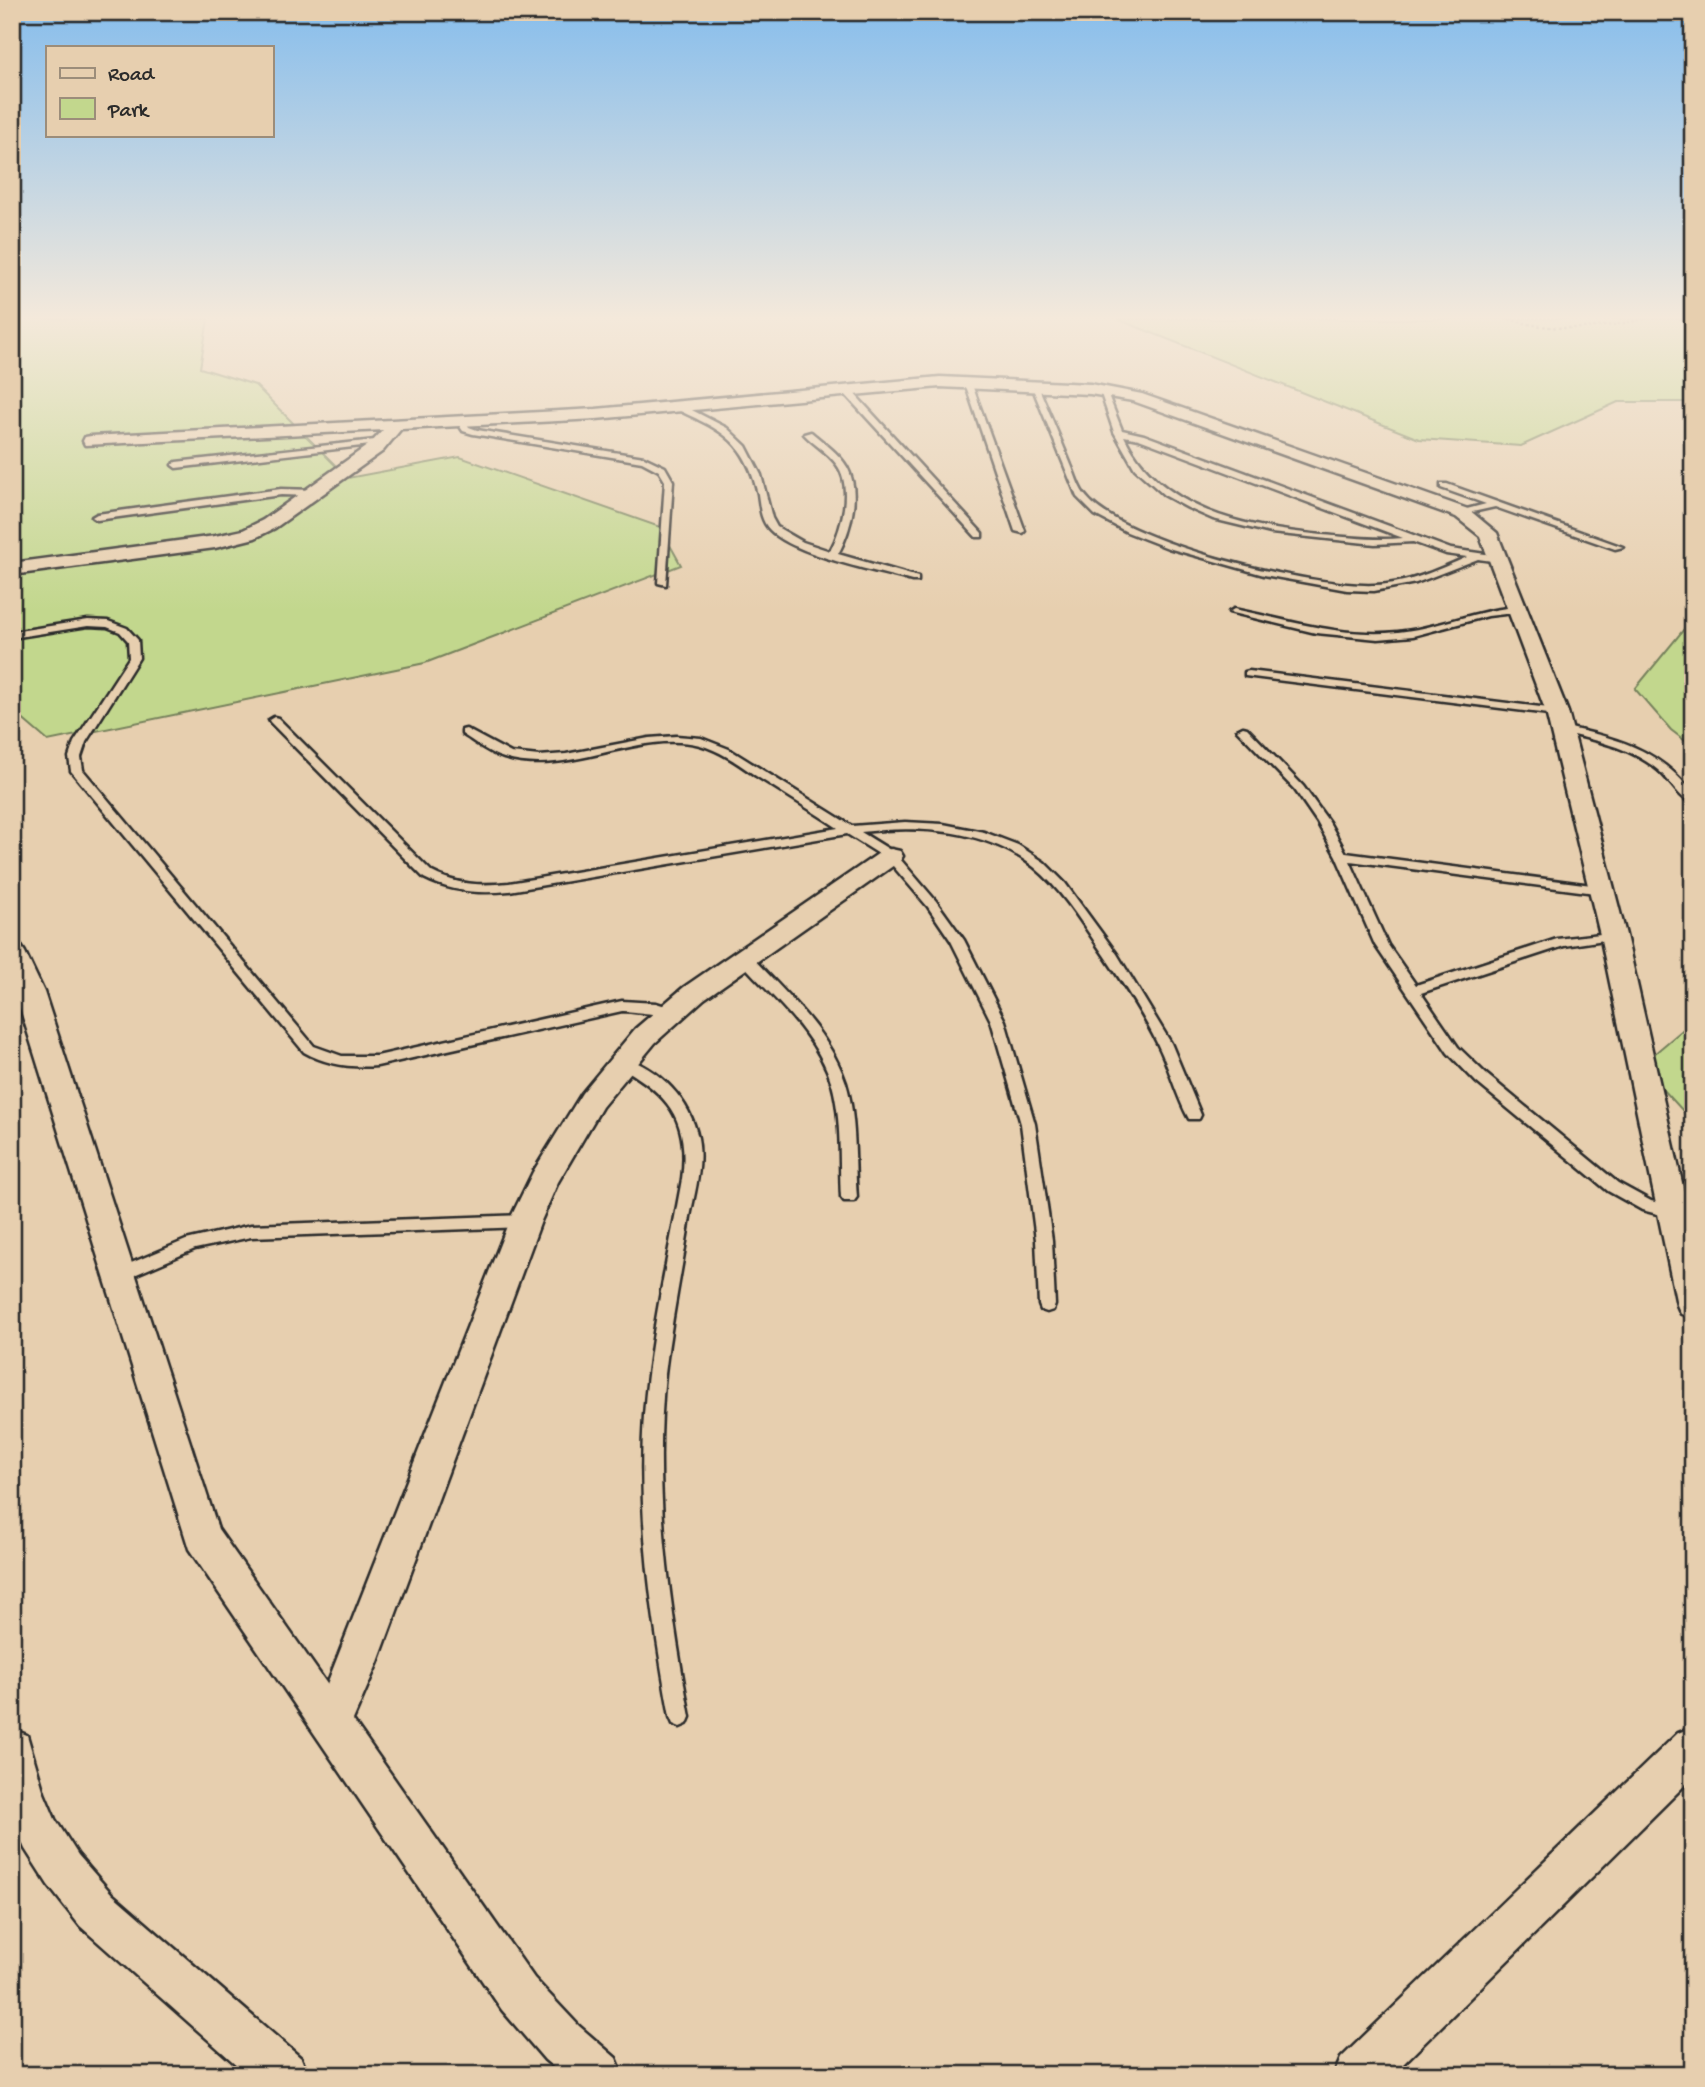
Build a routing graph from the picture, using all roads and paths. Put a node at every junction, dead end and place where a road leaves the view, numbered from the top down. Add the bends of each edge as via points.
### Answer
1 (542, 416) edge
2 (699, 416) edge
3 (870, 416) edge
4 (979, 416) edge
5 (1047, 416) edge
6 (1112, 416) edge
7 (1193, 416) edge
8 (461, 422) junction
9 (1118, 432) junction
10 (390, 433) junction
11 (808, 434) dead end
12 (91, 441) dead end
13 (176, 465) dead end
14 (1444, 486) dead end
15 (314, 493) junction
16 (1496, 504) junction
17 (1462, 513) junction
18 (97, 517) dead end
19 (1020, 531) dead end
20 (979, 535) dead end
21 (1415, 539) junction
22 (1618, 547) dead end
23 (833, 554) junction
24 (1475, 557) junction
25 (1499, 559) junction
26 (12, 569) edge
27 (915, 579) dead end
28 (663, 583) dead end
29 (1519, 610) junction
30 (1234, 612) dead end
31 (12, 635) edge
32 (1249, 674) dead end
33 (274, 720) dead end
34 (1559, 720) junction
35 (1243, 730) dead end
36 (466, 732) dead end
37 (1693, 801) edge
38 (850, 830) junction
39 (891, 856) junction
40 (1342, 856) junction
41 (1602, 890) junction
42 (1613, 934) junction
43 (12, 952) edge
44 (744, 957) junction
45 (1413, 991) junction
46 (670, 1012) junction
47 (622, 1062) junction
48 (1194, 1115) dead end
49 (849, 1197) dead end
50 (1673, 1212) junction
51 (525, 1221) junction
52 (117, 1276) junction
53 (1047, 1305) dead end
54 (1693, 1305) edge
55 (680, 1717) dead end
56 (331, 1722) junction
57 (1693, 1748) edge
58 (12, 1750) edge
59 (284, 2075) edge
60 (599, 2075) edge
61 (1358, 2075) edge

1 - 8 street
2 - 23 lane via 721,427 749,453 774,529 789,540
3 - 20 lane
4 - 19 lane
5 - 24 lane via 1089,507 1197,556 1240,568 1362,588 1399,585
6 - 9 lane
7 - 17 street
8 - 10 street
8 - 28 lane via 477,432 644,460 662,468 669,481
9 - 21 lane
9 - 21 lane via 1145,474 1176,498 1209,512 1301,535 1393,542
10 - 12 street
10 - 13 lane
10 - 15 street
11 - 23 lane via 841,464 848,480 845,530
14 - 16 lane
15 - 18 lane via 281,492
15 - 26 street via 269,524 239,537
16 - 17 lane
16 - 22 lane
17 - 25 street via 1488,533
21 - 24 lane
23 - 27 lane
24 - 25 lane
25 - 29 street
29 - 30 lane via 1490,611 1385,636 1353,635
29 - 34 street
31 - 46 lane via 87,623 116,627 132,638 134,658 80,742 77,771 309,1049 341,1061 377,1061 614,1007
32 - 34 lane
33 - 38 lane via 428,875 452,886 494,889
34 - 37 lane via 1641,752 1673,774
34 - 41 street
35 - 40 lane via 1299,788
36 - 38 lane via 503,755 536,760 672,740 705,743
38 - 39 lane
38 - 48 lane via 916,827 984,835 1044,868 1067,892 1141,998 1168,1046
39 - 44 street
39 - 53 lane via 957,940 998,1021 1030,1135
40 - 41 lane
40 - 45 lane via 1381,945
41 - 42 street
42 - 45 lane via 1562,942
42 - 50 street
43 - 52 street via 30,992
44 - 46 street
44 - 49 lane via 808,1029 833,1068 842,1103
45 - 50 lane via 1442,1037 1481,1078 1613,1187 1647,1206
46 - 47 street
47 - 51 street via 565,1141
47 - 55 lane via 659,1081 672,1097 683,1116 693,1155 657,1373 652,1434 656,1567
50 - 54 street
51 - 52 lane via 251,1231 192,1244
51 - 56 street
52 - 56 street via 202,1537
56 - 60 street via 518,1994 562,2043
57 - 61 street
58 - 59 street via 23,1795 40,1834 96,1910

